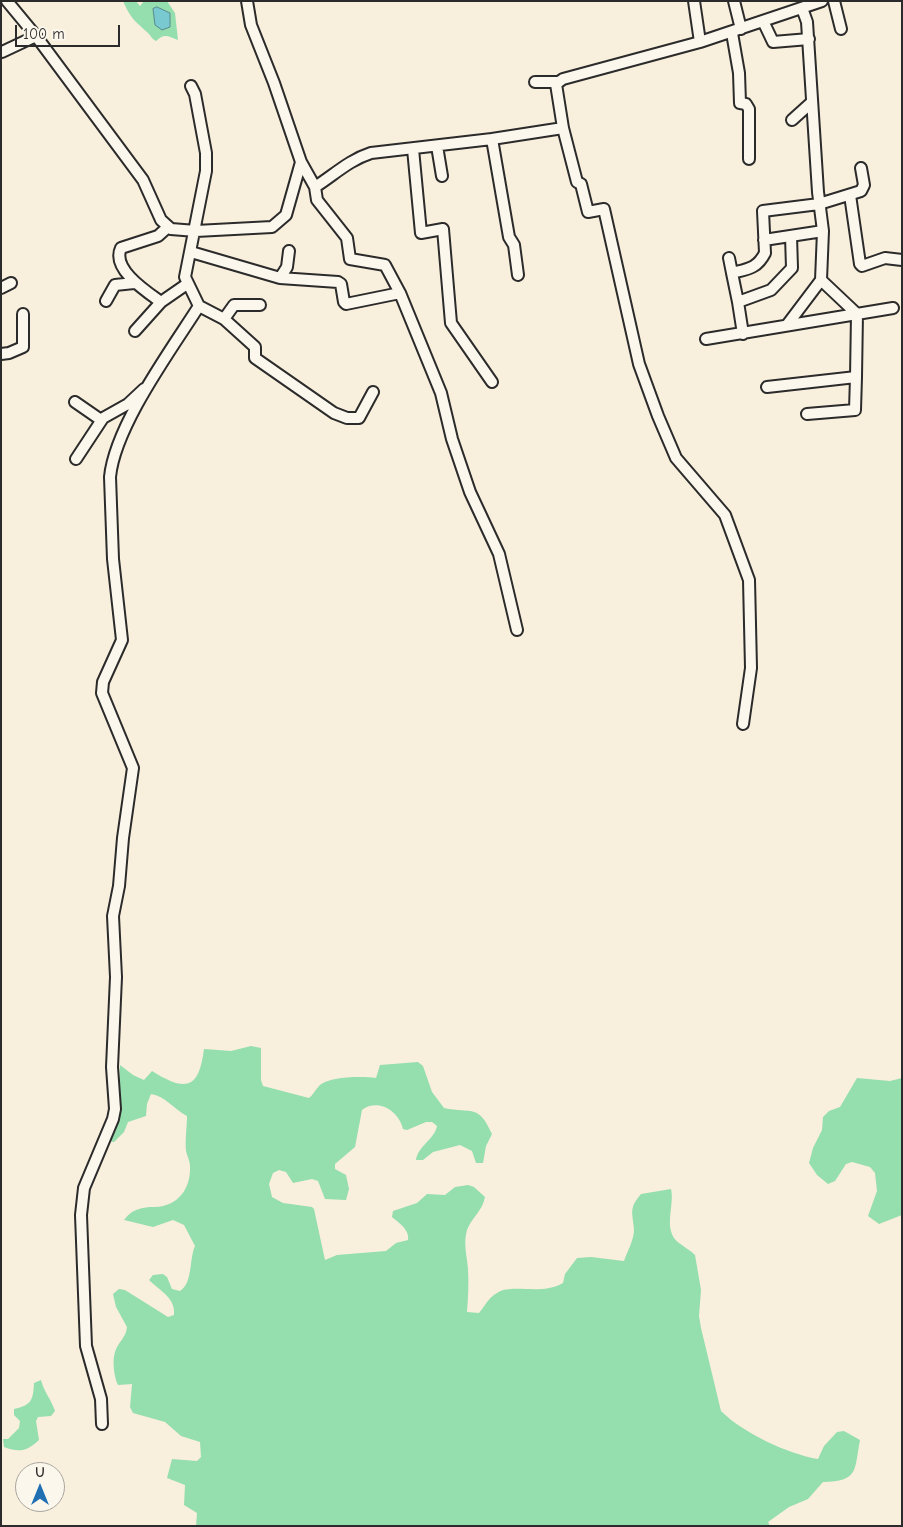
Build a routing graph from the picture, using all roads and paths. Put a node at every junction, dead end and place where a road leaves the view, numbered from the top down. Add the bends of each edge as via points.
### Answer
1 (7, 1) edge
2 (247, 1) edge
3 (694, 1) edge
4 (734, 1) edge
5 (822, 1) edge
6 (834, 1) edge
7 (802, 8) junction
8 (763, 21) junction
9 (841, 29) dead end
10 (737, 31) junction
11 (36, 36) junction
12 (809, 39) junction
13 (700, 42) junction
14 (2, 52) edge
15 (535, 82) dead end
16 (557, 82) junction
17 (191, 86) dead end
18 (812, 102) junction
19 (792, 120) dead end
20 (563, 128) junction
21 (492, 139) junction
22 (437, 146) junction
23 (413, 149) junction
24 (749, 159) dead end
25 (300, 162) junction
26 (861, 168) dead end
27 (442, 176) dead end
28 (315, 186) junction
29 (850, 195) junction
30 (819, 204) junction
31 (168, 227) junction
32 (196, 231) junction
33 (823, 231) junction
34 (791, 236) junction
35 (764, 240) junction
36 (191, 252) junction
37 (289, 252) dead end
38 (729, 258) dead end
39 (902, 260) edge
40 (732, 273) junction
41 (518, 276) dead end
42 (280, 278) junction
43 (821, 280) junction
44 (134, 283) junction
45 (187, 284) junction
46 (400, 294) junction
47 (106, 301) dead end
48 (161, 302) junction
49 (738, 302) junction
50 (260, 304) dead end
51 (199, 306) junction
52 (893, 308) dead end
53 (23, 314) dead end
54 (857, 314) junction
55 (224, 319) junction
56 (787, 325) junction
57 (135, 331) dead end
58 (743, 334) junction
59 (706, 339) dead end
60 (1, 354) edge
61 (856, 377) junction
62 (492, 382) dead end
63 (767, 387) dead end
64 (147, 388) junction
65 (372, 392) dead end
66 (75, 402) dead end
67 (807, 414) dead end
68 (101, 420) junction
69 (76, 459) dead end
70 (517, 630) dead end
71 (743, 724) dead end
72 (102, 1424) dead end

1 - 11 street
2 - 25 street via 251,25
3 - 13 street
4 - 10 street
5 - 7 street
6 - 9 street
7 - 8 street
7 - 12 street
8 - 10 street
8 - 12 street via 773,42
10 - 13 street
10 - 24 street via 740,103 749,109
11 - 14 street
11 - 31 street via 143,180 161,220
12 - 18 street
13 - 16 street
15 - 16 street
16 - 20 street
17 - 32 street via 206,153
18 - 19 street
18 - 30 street
20 - 21 street
20 - 71 street via 588,212 604,209 639,364 661,424 676,458 725,515 747,574 751,595 751,668
21 - 22 street
21 - 41 street
22 - 23 street
22 - 27 street
23 - 28 street via 358,157
23 - 62 street via 420,233 443,229 451,323
25 - 28 street
25 - 32 street via 286,215 278,222 266,228
26 - 29 street via 864,185 861,191
28 - 46 street via 317,200 347,238 350,259 385,265
29 - 30 street
29 - 39 street via 860,264 885,258
30 - 33 street
30 - 35 street via 764,211
31 - 32 street
31 - 44 street via 158,236 120,249 119,257
32 - 36 street
33 - 34 street
33 - 43 street
34 - 35 street
34 - 49 street via 792,268 770,290
35 - 40 street via 764,253 757,265
36 - 42 street
36 - 45 street via 185,277
37 - 42 street via 288,264
38 - 40 street
40 - 49 street
42 - 46 street via 338,282 346,304
43 - 54 street
43 - 56 street
44 - 47 street via 115,285
44 - 48 street
45 - 48 street
45 - 51 street
46 - 70 street via 441,393 452,440 470,492 499,554
48 - 57 street
49 - 58 street
50 - 55 street via 234,305
51 - 55 street
51 - 64 street
52 - 54 street
53 - 60 street via 23,347
54 - 56 street
54 - 61 street
55 - 65 street via 255,347 255,358 334,412 347,418 360,418
56 - 58 street
58 - 59 street
61 - 63 street
61 - 67 street via 855,410
64 - 68 street
64 - 72 street via 119,444 110,477 122,640 103,682 102,693 134,768 122,838 119,886 112,916 116,977 112,1066 114,1119 84,1188 81,1215 86,1346 101,1399
66 - 68 street
68 - 69 street

